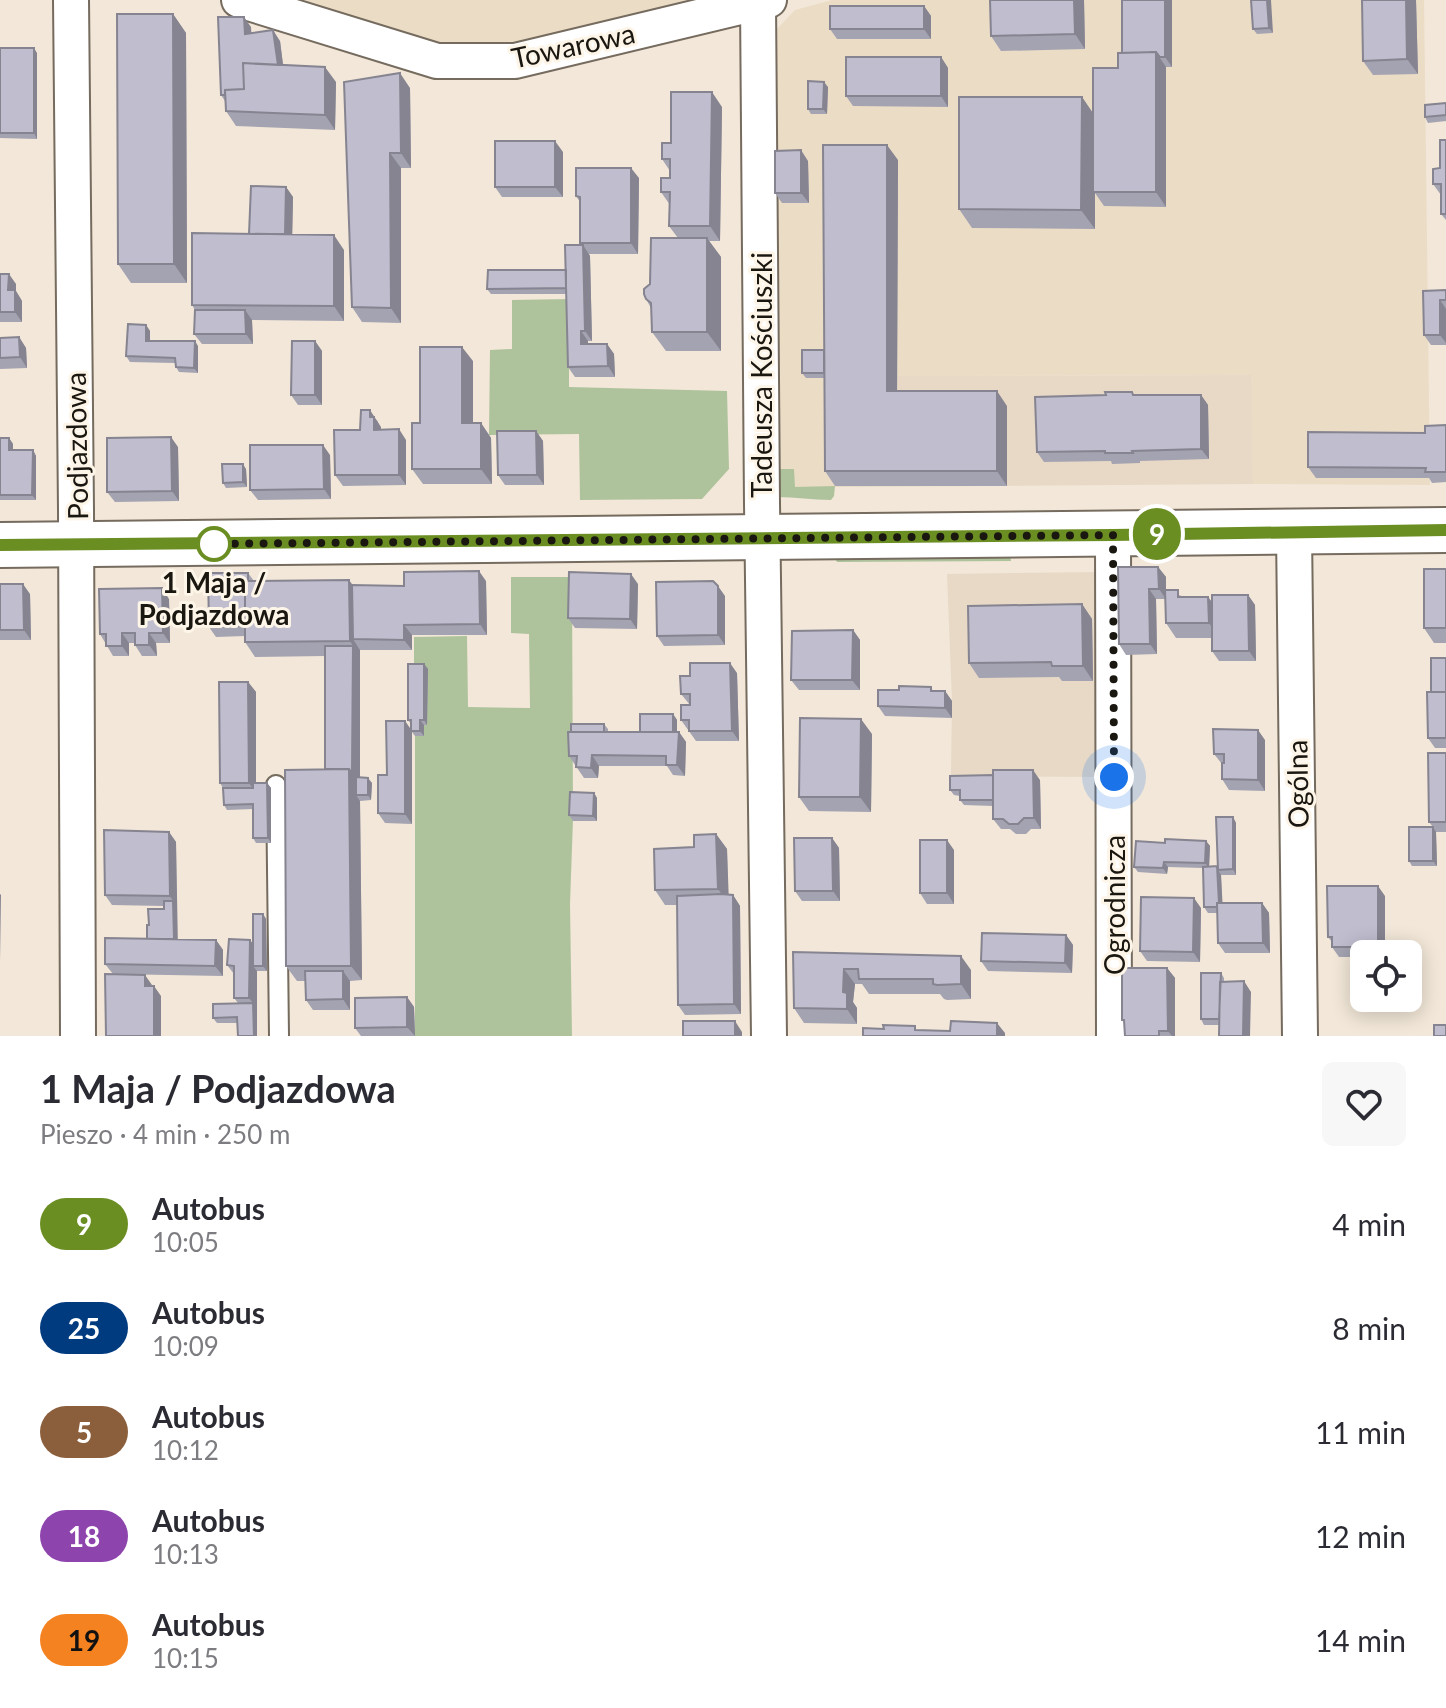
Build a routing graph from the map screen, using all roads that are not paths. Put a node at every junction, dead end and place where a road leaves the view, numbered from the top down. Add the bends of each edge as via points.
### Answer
1 (71, 0) edge
2 (239, 0) edge
3 (764, 1) edge
4 (683, 7) edge
5 (1446, 530) edge
6 (1294, 532) junction
7 (1113, 535) junction
8 (763, 537) junction
9 (76, 544) junction
10 (0, 545) edge
11 (276, 785) dead end
12 (78, 1036) edge
13 (279, 1036) edge
14 (769, 1036) edge
15 (1114, 1036) edge
16 (1300, 1036) edge

1 - 9 street, Podjazdowa
2 - 4 street, Towarowa via 437,61 515,61
3 - 4 street, Towarowa
3 - 8 street, Tadeusza Kościuszki
5 - 6 street
6 - 7 street
6 - 16 street, Ogólna
7 - 8 street
7 - 15 street, Ogrodnicza
8 - 9 street
8 - 14 street, Tadeusza Kościuszki
9 - 10 street
9 - 12 street, Podjazdowa
11 - 13 lane

